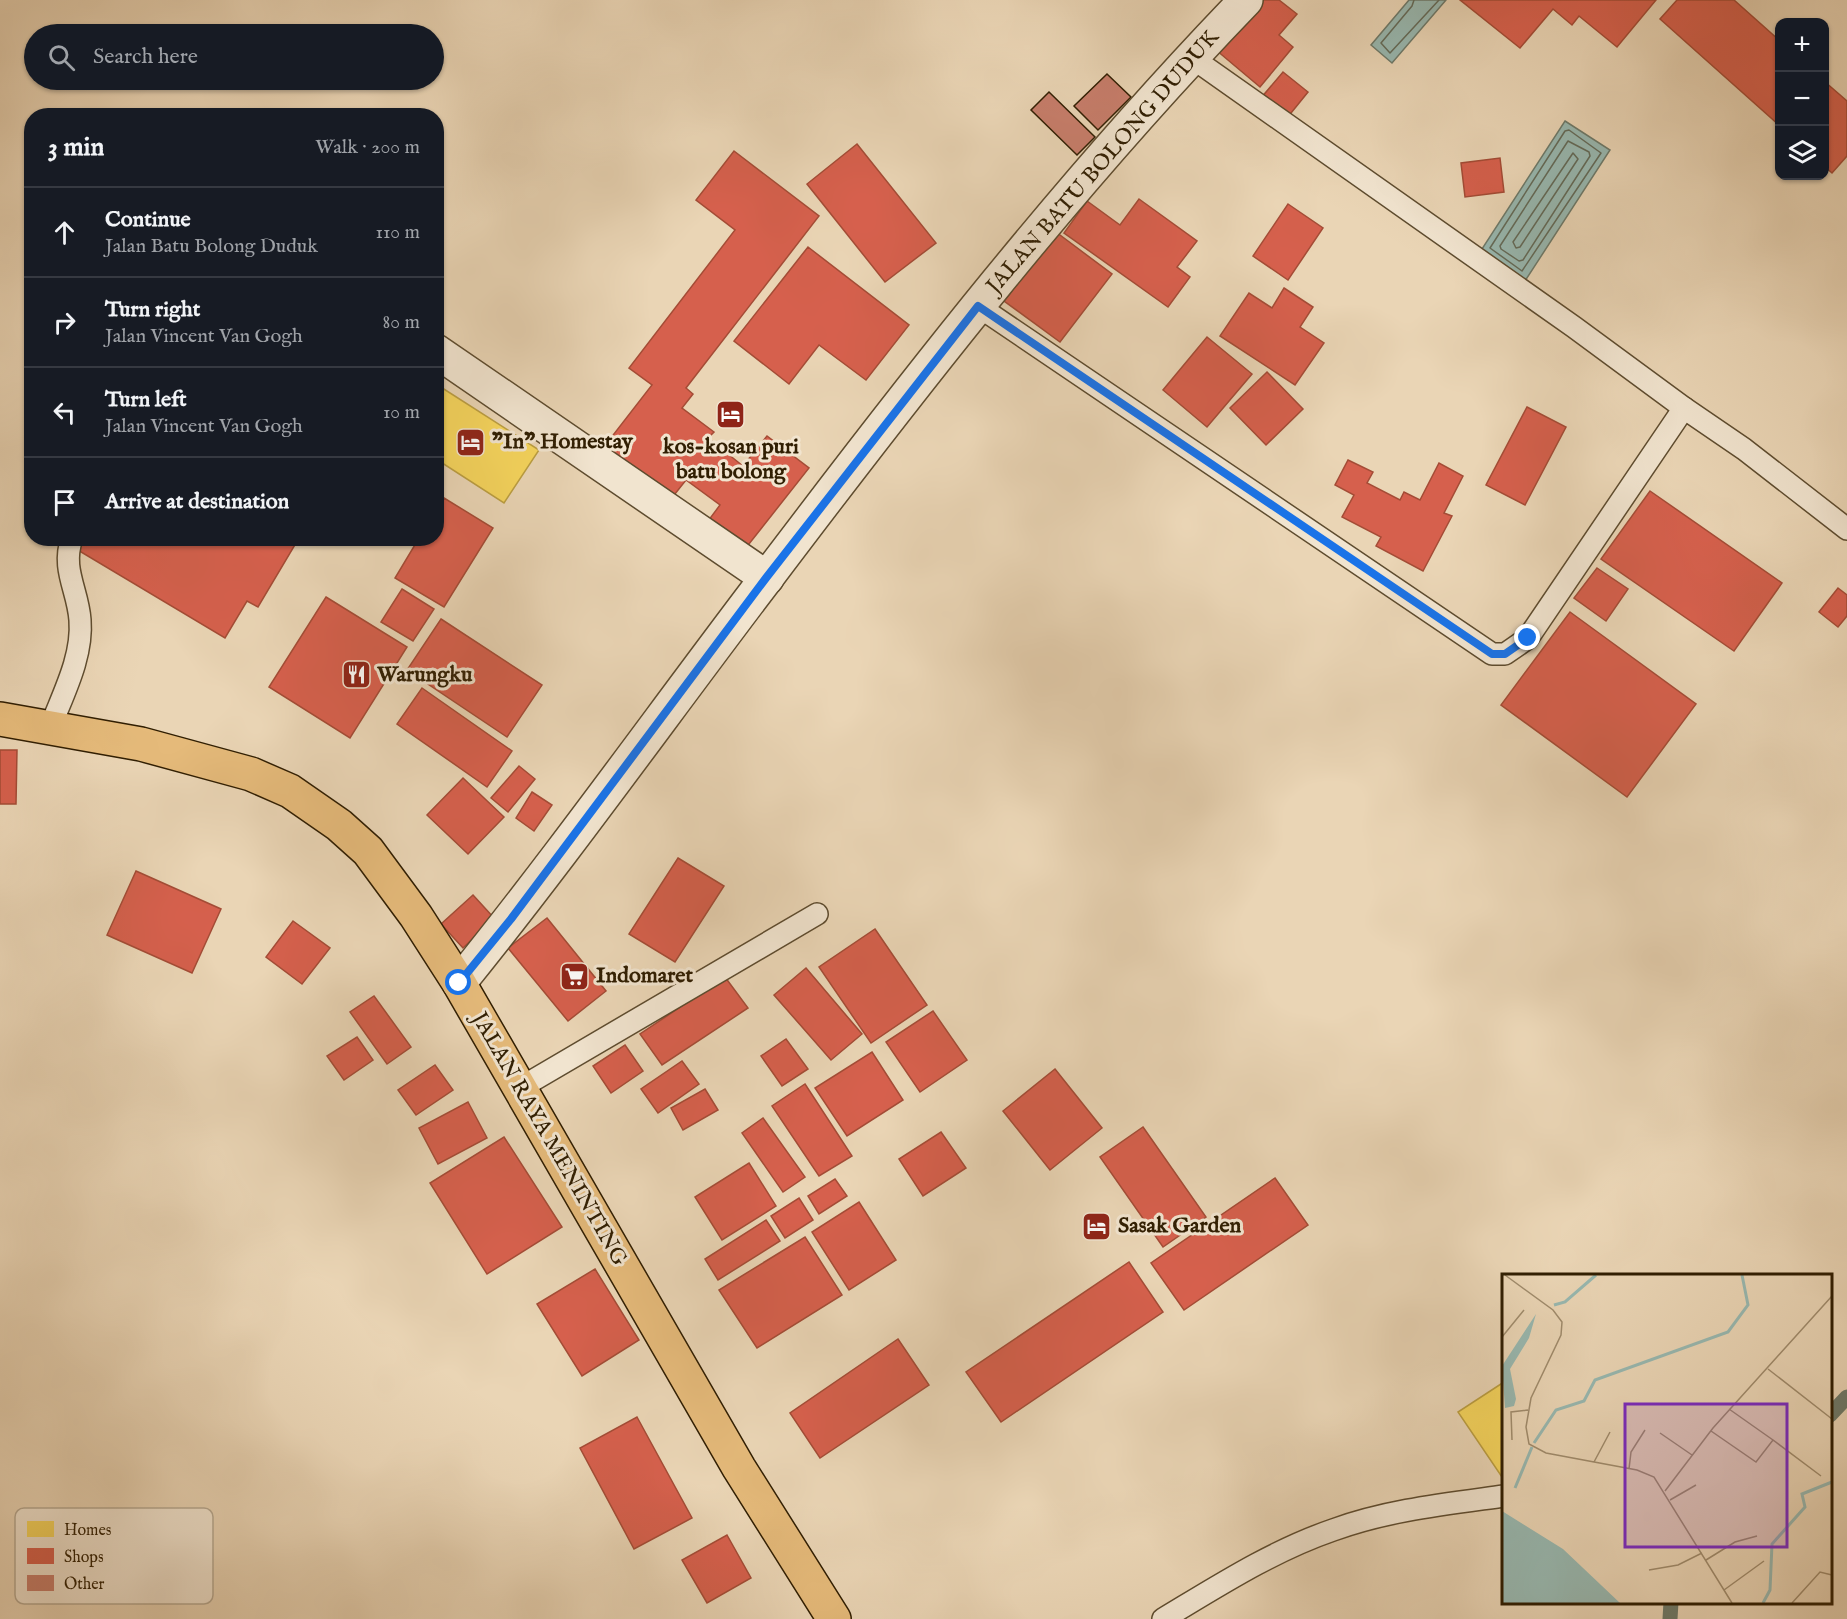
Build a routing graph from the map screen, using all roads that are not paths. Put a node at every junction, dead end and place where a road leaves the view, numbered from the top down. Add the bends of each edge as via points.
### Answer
1 (1246, 0) edge
2 (1191, 57) junction
3 (978, 306) junction
4 (444, 357) edge
5 (1684, 408) junction
6 (1847, 529) edge
7 (70, 546) edge
8 (766, 578) junction
9 (0, 719) edge
10 (50, 728) junction
11 (817, 914) dead end
12 (459, 983) junction
13 (520, 1088) junction
14 (1502, 1496) edge
15 (834, 1619) edge
16 (1163, 1619) edge

1 - 2 street, JALAN BATU BOLONG DUDUK
2 - 3 street, JALAN BATU BOLONG DUDUK
2 - 5 lane
3 - 5 lane via 1492,654 1505,654 1528,638
3 - 8 street, JALAN BATU BOLONG DUDUK
4 - 8 street
5 - 6 lane
7 - 10 lane via 67,563 80,636 75,663
8 - 12 street, JALAN BATU BOLONG DUDUK
9 - 10 highway, JALAN RAYA MENINTING
10 - 12 highway, JALAN RAYA MENINTING via 192,757 251,774 290,791 368,850
11 - 13 lane
12 - 13 highway, JALAN RAYA MENINTING
13 - 15 highway, JALAN RAYA MENINTING via 733,1458
14 - 16 lane via 1394,1512 1333,1530 1257,1563

